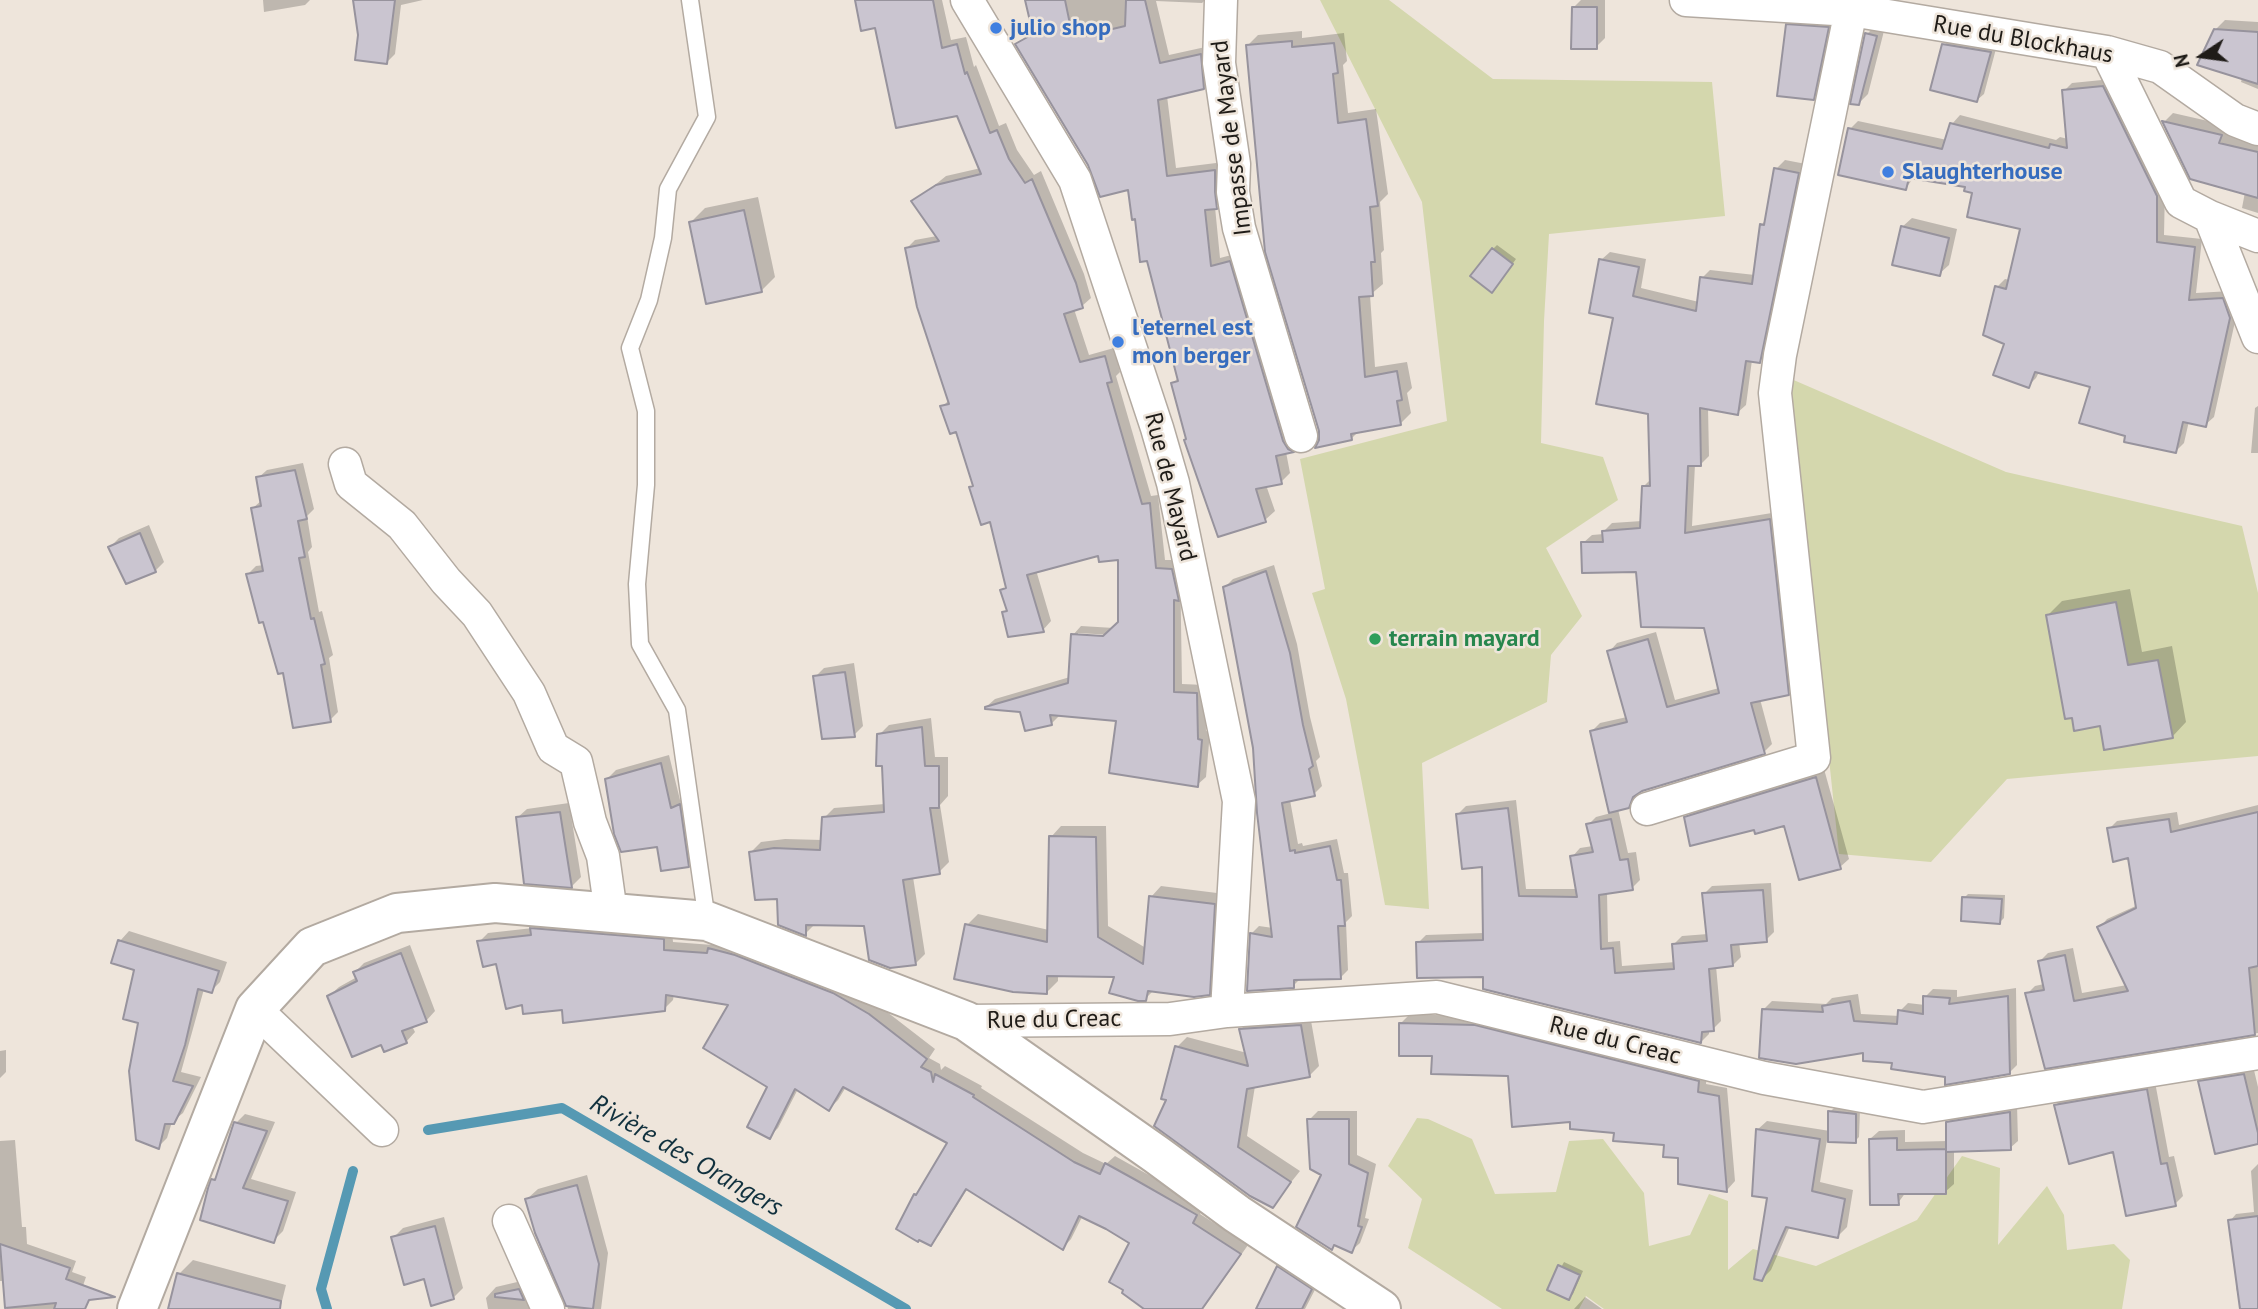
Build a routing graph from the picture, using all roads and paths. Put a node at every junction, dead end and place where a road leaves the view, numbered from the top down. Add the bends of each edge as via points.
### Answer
1 (690, 0) edge
2 (967, 0) edge
3 (1221, 0) edge
4 (1686, 0) edge
5 (1851, 10) junction
6 (2107, 52) junction
7 (2258, 129) edge
8 (2210, 217) junction
9 (2258, 236) edge
10 (2258, 337) edge
11 (1301, 436) dead end
12 (345, 464) dead end
13 (1647, 809) dead end
14 (611, 913) junction
15 (707, 921) junction
16 (255, 1009) junction
17 (1227, 1011) junction
18 (966, 1021) junction
19 (2258, 1053) edge
20 (382, 1130) dead end
21 (509, 1221) dead end
22 (137, 1309) edge
23 (548, 1309) edge
24 (1381, 1309) edge

1 - 15 lane via 706,117 668,189 649,300 630,348 646,411 646,485 637,584 640,644 677,710
2 - 17 street, Rue de Mayard via 1074,180 1173,483 1239,801
3 - 11 street, Impasse de Mayard via 1219,63 1239,228
4 - 5 street, Rue du Blockhaus
5 - 6 street, Rue du Blockhaus
5 - 13 street via 1775,393 1814,758
6 - 7 street, Rue du Blockhaus via 2160,67 2235,120
6 - 8 street via 2181,202
8 - 9 street
8 - 10 street
12 - 14 street via 351,484 402,525 477,614 529,693 553,748 576,762 603,856
14 - 15 street
14 - 16 street via 495,903 397,913 312,947
15 - 18 street
16 - 20 street
16 - 22 street
17 - 18 street, Rue du Creac via 1170,1018
17 - 19 street, Rue du Creac via 1437,997 1764,1078 1923,1107
18 - 24 street via 1237,1214
21 - 23 street

